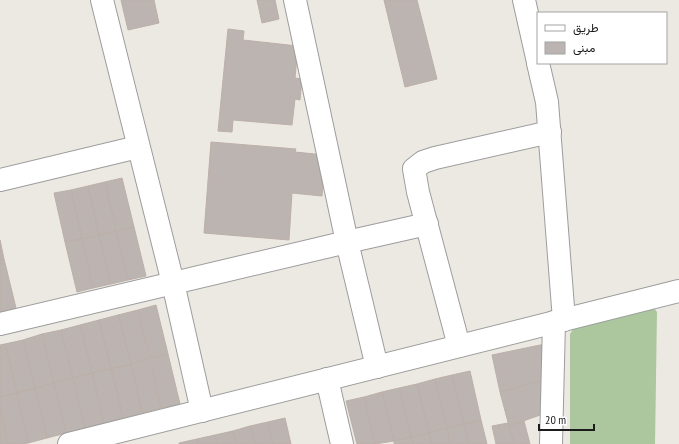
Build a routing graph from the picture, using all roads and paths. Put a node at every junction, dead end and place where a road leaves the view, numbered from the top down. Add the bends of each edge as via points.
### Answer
1 (102, 0) edge
2 (295, 0) edge
3 (524, 0) edge
4 (537, 58) edge
5 (538, 64) edge
6 (550, 132) junction
7 (138, 147) junction
8 (0, 180) edge
9 (427, 224) junction
10 (347, 242) junction
11 (173, 283) junction
12 (679, 291) edge
13 (559, 321) junction
14 (0, 324) edge
15 (459, 346) junction
16 (377, 367) junction
17 (327, 379) junction
18 (202, 411) junction
19 (69, 444) edge
20 (342, 444) edge
21 (552, 444) edge

1 - 7 street
2 - 10 street
3 - 4 street
5 - 6 street via 547,102
6 - 9 street via 423,162 414,169
6 - 13 street
7 - 8 street
7 - 11 street
9 - 10 street
9 - 15 street
10 - 11 street
10 - 16 street
11 - 14 street
11 - 18 street
12 - 13 street
13 - 15 street
13 - 21 street
15 - 16 street
16 - 17 street
17 - 18 street
17 - 20 street
18 - 19 street

